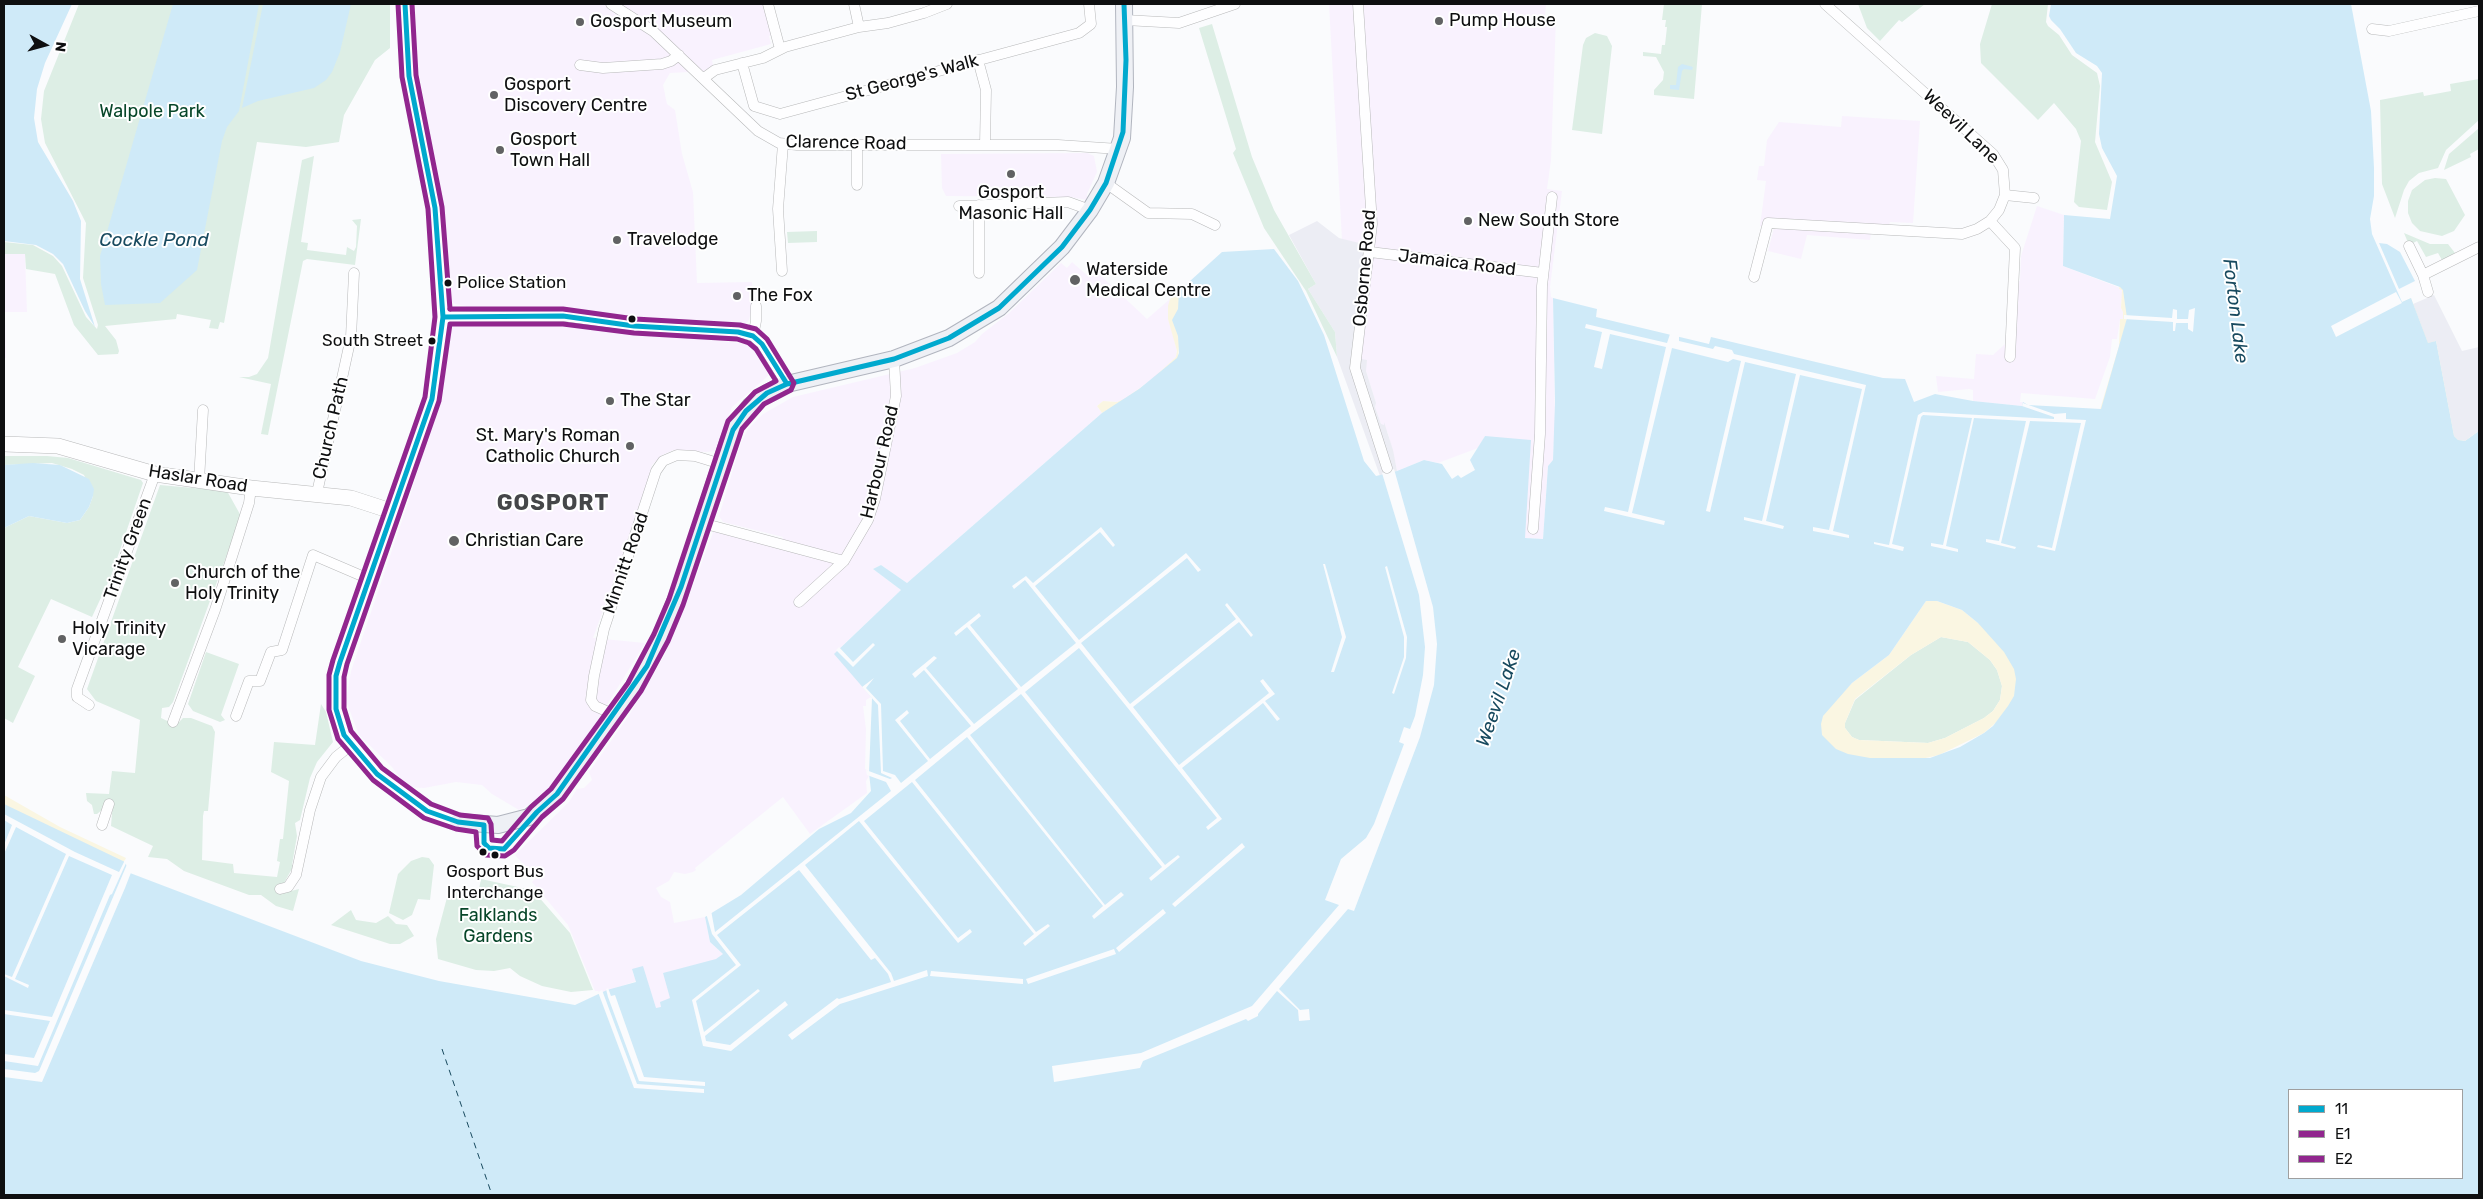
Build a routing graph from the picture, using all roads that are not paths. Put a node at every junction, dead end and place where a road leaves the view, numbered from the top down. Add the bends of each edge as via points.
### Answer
1 (405, 4) edge
2 (611, 4) edge
3 (768, 4) edge
4 (854, 4) edge
5 (947, 4) edge
6 (1089, 4) edge
7 (1124, 4) edge
8 (1235, 4) edge
9 (1358, 4) edge
10 (1825, 4) edge
11 (936, 6) edge
12 (1216, 7) edge
13 (2479, 10) edge
14 (1125, 20) junction
15 (859, 27) junction
16 (2372, 29) dead end
17 (780, 49) junction
18 (679, 55) junction
19 (978, 60) junction
20 (740, 64) junction
21 (580, 65) dead end
22 (704, 78) junction
23 (783, 144) junction
24 (857, 145) junction
25 (985, 145) junction
26 (1119, 149) junction
27 (1106, 184) junction
28 (858, 185) dead end
29 (2005, 195) junction
30 (1552, 196) dead end
31 (2034, 198) dead end
32 (979, 205) junction
33 (959, 206) dead end
34 (1090, 210) junction
35 (1990, 221) junction
36 (1215, 225) dead end
37 (2409, 246) dead end
38 (2479, 247) edge
39 (1370, 252) junction
40 (782, 271) dead end
41 (354, 273) dead end
42 (979, 273) dead end
43 (1543, 273) junction
44 (2423, 275) junction
45 (1754, 276) dead end
46 (2428, 292) dead end
47 (756, 306) dead end
48 (443, 317) junction
49 (753, 336) junction
50 (2010, 357) dead end
51 (894, 359) junction
52 (787, 384) junction
53 (203, 410) dead end
54 (4, 444) edge
55 (721, 464) junction
56 (1387, 468) dead end
57 (155, 474) junction
58 (199, 481) junction
59 (251, 488) junction
60 (317, 493) junction
61 (394, 512) junction
62 (702, 523) junction
63 (1533, 529) dead end
64 (844, 561) junction
65 (369, 579) junction
66 (799, 602) dead end
67 (88, 705) dead end
68 (615, 715) junction
69 (236, 716) dead end
70 (173, 722) dead end
71 (351, 745) junction
72 (109, 804) dead end
73 (458, 822) joint
74 (102, 825) dead end
75 (280, 889) dead end

1 - 48 main road via 411,85 435,208
2 - 18 street, Clarence Road via 639,20
3 - 17 street
4 - 15 street
5 - 11 street
6 - 19 street, St George's Walk via 1091,20 1085,30
7 - 14 main road
8 - 12 street
9 - 39 street, Osborne Road via 1372,201
10 - 29 street, Weevil Lane via 1994,154 2003,170
11 - 15 street via 888,23
12 - 14 street via 1192,20 1174,23
13 - 16 street via 2389,30
14 - 26 main road via 1124,118
15 - 17 street
17 - 20 street via 766,57
18 - 21 street via 662,64 603,68
18 - 22 street, Clarence Road
19 - 20 street, St George's Walk via 781,114 754,106
19 - 25 street via 986,90
20 - 22 street via 714,71
22 - 23 street, Clarence Road via 761,133
23 - 24 street, Clarence Road
23 - 40 street via 778,209
24 - 25 street, Clarence Road
24 - 28 street
25 - 26 street, Clarence Road
26 - 27 main road
27 - 34 main road
27 - 36 street via 1150,214 1192,214
29 - 31 street
29 - 35 street
30 - 43 street
32 - 33 street
32 - 34 street via 1068,202
32 - 42 street
34 - 51 main road via 1062,247 999,308 949,338
35 - 45 street via 1962,234 1768,223
35 - 50 street via 2016,248
37 - 44 street
38 - 44 street
39 - 43 street, Jamaica Road
39 - 56 street, Osborne Road via 1356,371
41 - 60 street, Church Path via 351,337
43 - 63 street via 1540,434
44 - 46 street
47 - 49 street
48 - 49 street via 563,316 634,326
48 - 61 main road via 432,399
49 - 52 street via 769,352
51 - 52 main road
51 - 64 street, Harbour Road via 896,396 875,499 861,534
52 - 55 main road via 766,393 746,411 733,430
53 - 58 street
54 - 57 main road, Haslar Road via 64,447
55 - 62 main road
55 - 68 street, Minnitt Road via 695,456 670,457 663,461 653,479 604,629 594,676 592,700 595,706
57 - 58 main road, Haslar Road
57 - 67 street, Trinity Green via 77,689 78,697
58 - 59 main road, Haslar Road
59 - 60 main road, Haslar Road
59 - 70 street via 215,610
60 - 61 main road, Haslar Road via 351,498
61 - 65 main road
62 - 64 street
62 - 68 main road via 666,627 647,666
64 - 66 street, Harbour Road
65 - 69 street via 314,555 282,650 271,652 260,681 249,681
65 - 71 main road via 336,676 336,709 344,735
68 - 73 main road via 567,781 537,812 520,821 498,825
71 - 73 main road via 377,774 398,791 427,811
71 - 75 street via 336,757 321,777 310,810 296,875 288,887
72 - 74 street

